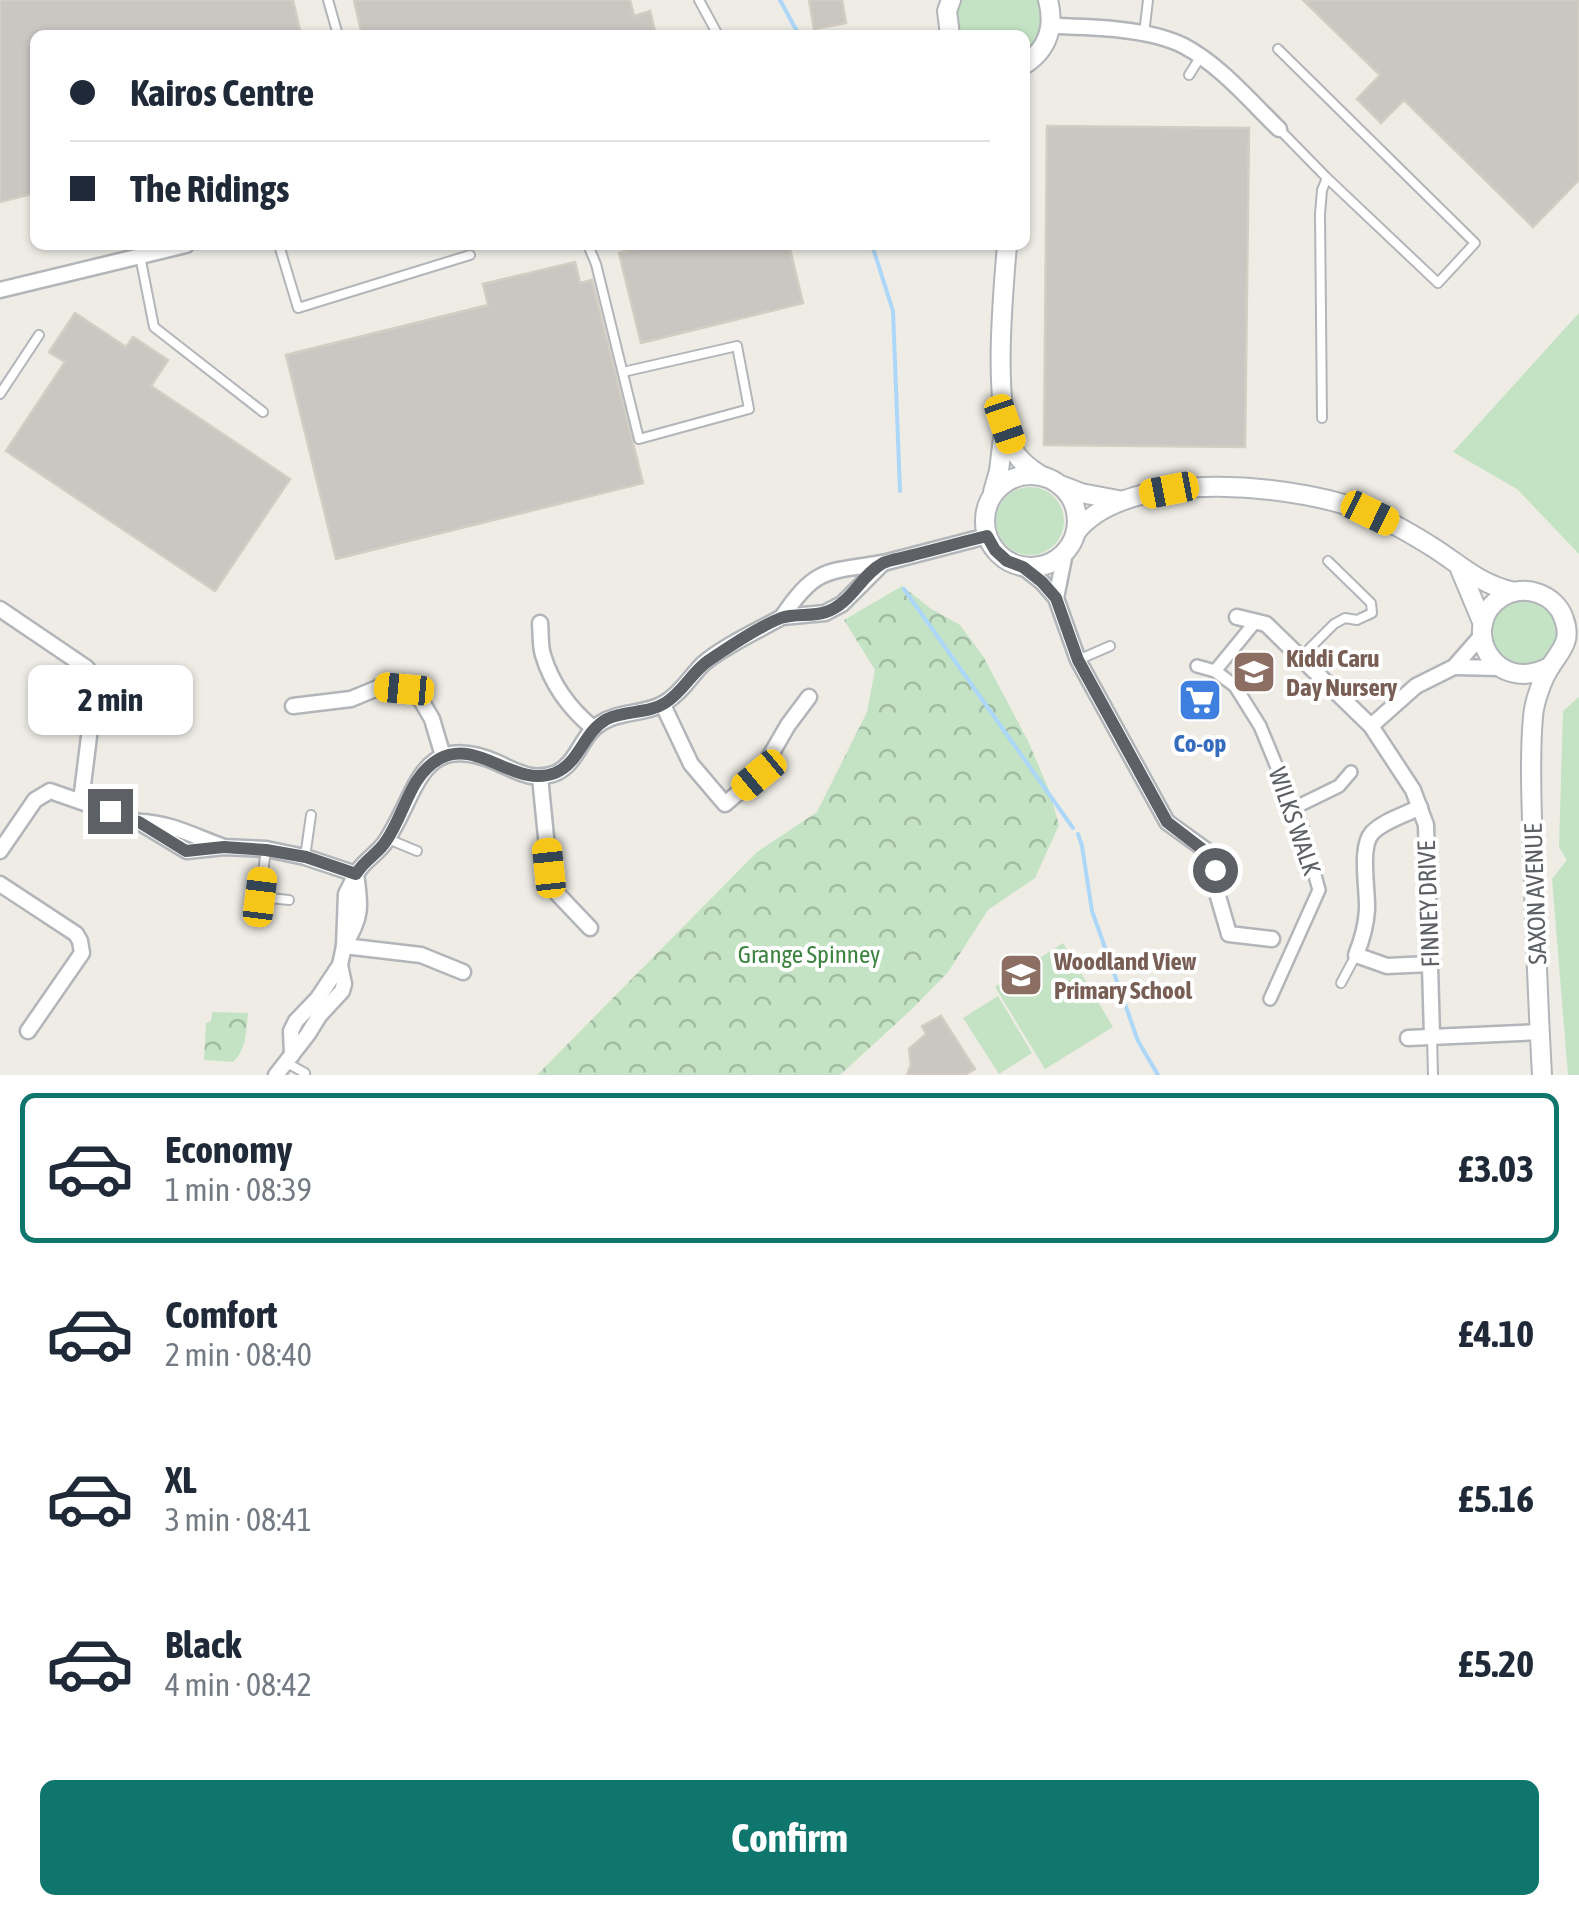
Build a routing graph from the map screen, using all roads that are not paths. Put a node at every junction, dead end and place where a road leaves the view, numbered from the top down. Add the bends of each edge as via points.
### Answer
1 (328, 0) edge
2 (699, 0) edge
3 (951, 0) edge
4 (1048, 0) edge
5 (1148, 0) edge
6 (1051, 26) junction
7 (337, 30) edge
8 (715, 30) edge
9 (950, 30) edge
10 (1144, 34) junction
11 (1278, 49) dead end
12 (1201, 56) junction
13 (1030, 61) edge
14 (1190, 75) dead end
15 (1279, 129) joint
16 (1327, 178) junction
17 (165, 250) edge
18 (281, 250) edge
19 (590, 250) edge
20 (1006, 250) edge
21 (470, 255) dead end
22 (140, 256) junction
23 (0, 290) edge
24 (39, 334) dead end
25 (623, 372) junction
26 (0, 394) edge
27 (263, 412) dead end
28 (1322, 418) dead end
29 (1005, 424) junction
30 (1040, 475) junction
31 (1063, 486) junction
32 (992, 494) junction
33 (1118, 500) junction
34 (1076, 532) junction
35 (987, 536) junction
36 (1065, 553) junction
37 (1328, 561) dead end
38 (883, 563) junction
39 (1023, 567) junction
40 (1460, 568) junction
41 (1514, 592) junction
42 (1056, 598) junction
43 (0, 609) edge
44 (1237, 617) dead end
45 (782, 618) junction
46 (1256, 621) junction
47 (540, 623) dead end
48 (1482, 630) junction
49 (1110, 646) dead end
50 (1301, 658) junction
51 (1078, 660) junction
52 (1197, 666) dead end
53 (1550, 666) junction
54 (1454, 667) junction
55 (1504, 670) junction
56 (1215, 671) junction
57 (809, 697) dead end
58 (662, 705) junction
59 (293, 706) dead end
60 (1533, 713) junction
61 (1371, 726) junction
62 (593, 728) junction
63 (444, 756) junction
64 (1351, 772) dead end
65 (540, 776) junction
66 (82, 800) junction
67 (1420, 807) junction
68 (1294, 808) junction
69 (311, 815) dead end
70 (388, 839) junction
71 (266, 850) junction
72 (0, 851) edge
73 (417, 851) dead end
74 (306, 857) junction
75 (356, 874) junction
76 (0, 884) edge
77 (289, 900) dead end
78 (590, 928) dead end
79 (1272, 940) dead end
80 (344, 946) junction
81 (1356, 955) junction
82 (1430, 964) junction
83 (463, 972) dead end
84 (1341, 983) dead end
85 (1270, 999) dead end
86 (28, 1031) dead end
87 (1540, 1032) junction
88 (1432, 1036) junction
89 (1408, 1038) dead end
90 (284, 1064) edge
91 (305, 1073) edge
92 (1433, 1075) edge
93 (1542, 1075) edge

1 - 7 lane
2 - 8 lane
3 - 9 street
4 - 6 street
5 - 10 lane
6 - 10 street
6 - 13 street
10 - 12 street
11 - 16 lane via 1475,243 1438,283
12 - 14 lane
12 - 15 street
15 - 16 lane
16 - 28 lane via 1320,214
17 - 22 street
18 - 21 lane via 298,308
19 - 25 lane
20 - 29 street
22 - 23 street
22 - 27 lane via 154,328
24 - 26 lane
25 - 25 lane via 639,438 749,409 737,346
29 - 30 street via 1014,452
29 - 32 street
30 - 31 street
30 - 32 street via 1014,477
31 - 33 street, SAXON AVENUE
31 - 34 street via 1076,508
32 - 35 street
33 - 34 street, SAXON AVENUE
33 - 40 street, SAXON AVENUE via 1213,486 1314,495 1395,525
34 - 36 street
35 - 38 street
35 - 39 street via 1007,561
36 - 39 street
36 - 42 street
37 - 50 lane via 1371,604 1372,614 1334,624
38 - 45 street via 842,604
38 - 45 street via 828,571 796,596
39 - 42 street
40 - 41 street, SAXON AVENUE
40 - 48 street
41 - 48 street via 1492,605
41 - 53 street, SAXON AVENUE via 1539,593 1559,608 1565,645
42 - 51 street
43 - 66 street via 87,668 94,688
44 - 46 street, FINNEY DRIVE
45 - 58 street via 704,663
46 - 50 street, FINNEY DRIVE
46 - 56 street
47 - 62 street via 542,654 564,700
48 - 54 street
48 - 55 street via 1484,648
49 - 51 lane
50 - 61 street, FINNEY DRIVE
51 - 79 street via 1167,822 1206,852 1229,934
52 - 56 street
53 - 55 street via 1527,675
53 - 60 street, SAXON AVENUE
54 - 55 street
54 - 61 street via 1416,686
55 - 60 street
56 - 68 street, WILKS WALK via 1235,686 1260,726
57 - 58 street via 759,775 724,804 691,764
58 - 62 street via 618,714
59 - 63 street via 351,699 380,687 404,689 427,710
60 - 87 street, SAXON AVENUE
61 - 67 street, FINNEY DRIVE
62 - 65 street via 570,763
63 - 65 street via 462,754
63 - 70 street via 412,787
64 - 68 street via 1339,786
65 - 78 street via 551,886
66 - 71 street via 139,822 186,851
66 - 72 street via 50,791 34,800
67 - 81 street via 1368,838 1367,909
67 - 82 street, FINNEY DRIVE
68 - 85 street, WILKS WALK via 1319,890
69 - 74 lane
70 - 73 lane
70 - 75 street
71 - 74 street
71 - 77 lane via 260,897
74 - 75 street
75 - 80 street via 346,894
76 - 86 street via 80,940 82,953
80 - 83 street via 420,955
80 - 90 street via 342,991
81 - 82 street via 1387,966
81 - 84 lane
82 - 88 street, FINNEY DRIVE
87 - 88 street
87 - 93 street, SAXON AVENUE
88 - 89 street
88 - 92 lane
90 - 91 lane

